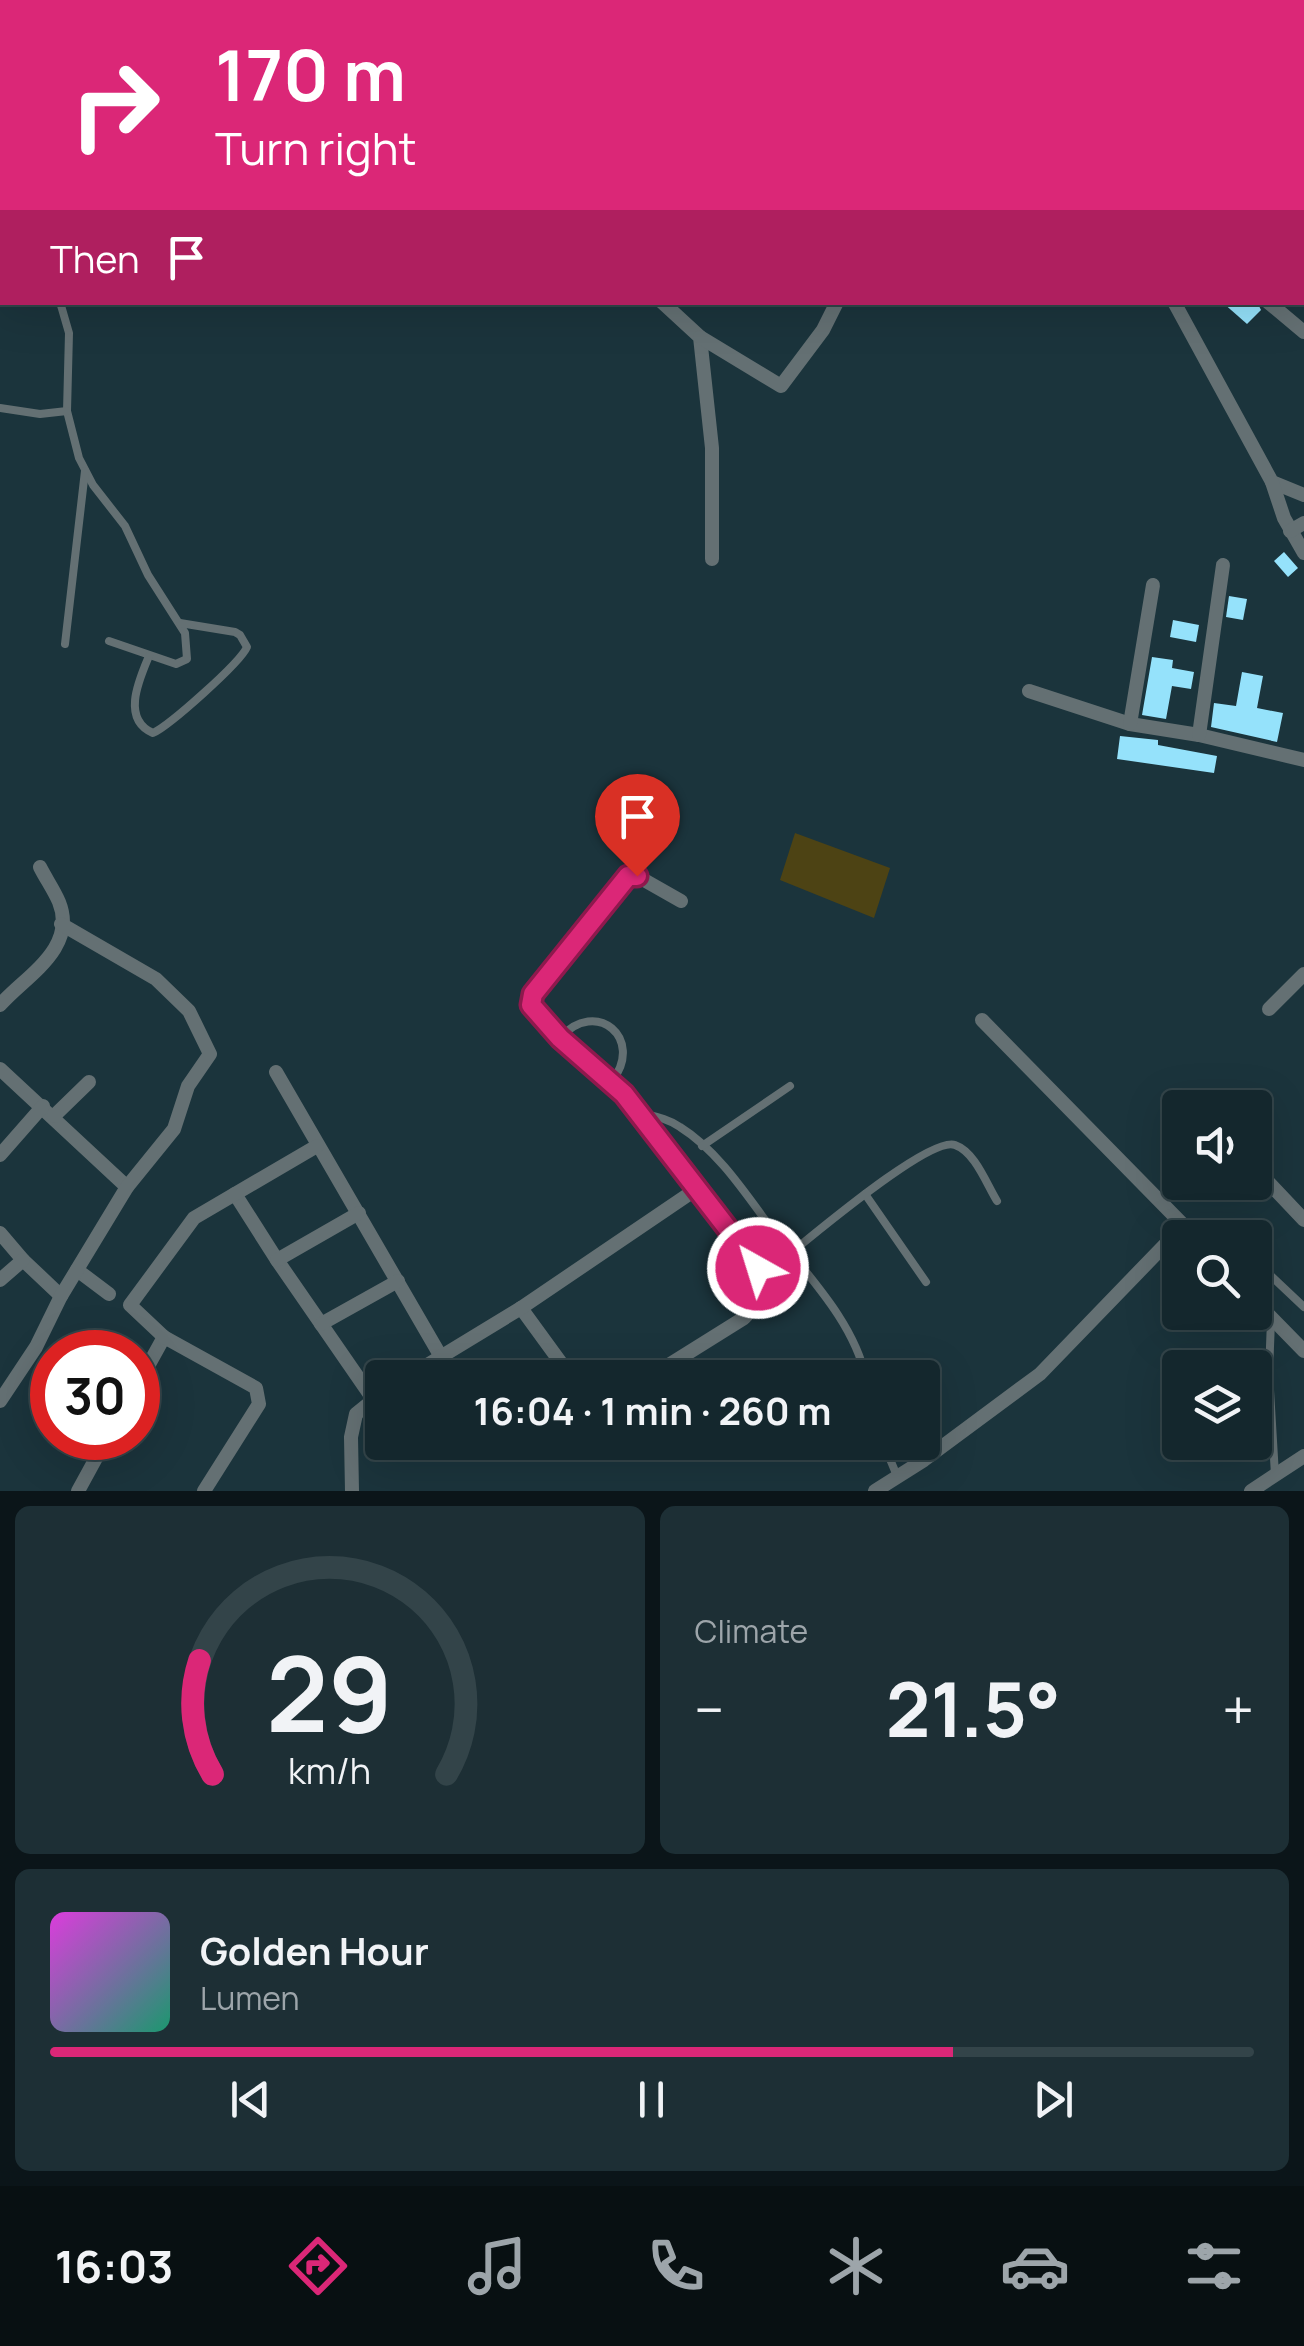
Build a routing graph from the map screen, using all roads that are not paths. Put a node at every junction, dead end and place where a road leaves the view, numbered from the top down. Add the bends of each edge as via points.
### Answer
1 (61, 305) edge
2 (665, 305) edge
3 (836, 305) edge
4 (1176, 305) edge
5 (1272, 305) edge
6 (1304, 332) edge
7 (700, 337) junction
8 (0, 408) edge
9 (66, 411) junction
10 (85, 471) junction
11 (1272, 482) junction
12 (1304, 495) edge
13 (1297, 527) edge
14 (1304, 553) edge
15 (712, 559) dead end
16 (1224, 565) dead end
17 (1153, 585) dead end
18 (180, 623) junction
19 (109, 641) dead end
20 (64, 644) dead end
21 (149, 656) junction
22 (1030, 691) dead end
23 (1130, 724) junction
24 (1199, 735) junction
25 (1304, 760) edge
26 (40, 867) dead end
27 (681, 901) dead end
28 (61, 924) junction
29 (1304, 974) edge
30 (0, 1006) edge
31 (1269, 1008) dead end
32 (982, 1020) dead end
33 (560, 1038) junction
34 (0, 1068) edge
35 (276, 1072) dead end
36 (612, 1081) junction
37 (89, 1082) dead end
38 (790, 1086) dead end
39 (49, 1111) junction
40 (637, 1112) junction
41 (317, 1146) junction
42 (702, 1146) junction
43 (0, 1154) edge
44 (1272, 1186) edge
45 (127, 1187) junction
46 (694, 1190) junction
47 (235, 1194) junction
48 (865, 1194) junction
49 (996, 1201) dead end
50 (359, 1212) junction
51 (1180, 1220) edge
52 (1304, 1220) edge
53 (0, 1233) edge
54 (1162, 1247) edge
55 (792, 1252) junction
56 (23, 1260) junction
57 (276, 1260) junction
58 (77, 1270) junction
59 (1272, 1277) edge
60 (0, 1280) edge
61 (398, 1281) junction
62 (926, 1282) dead end
63 (109, 1294) dead end
64 (61, 1296) junction
65 (1304, 1306) edge
66 (521, 1308) junction
67 (1272, 1318) edge
68 (322, 1324) junction
69 (1271, 1330) edge
70 (164, 1337) junction
71 (1301, 1341) edge
72 (160, 1344) edge
73 (440, 1355) junction
74 (433, 1360) edge
75 (559, 1360) edge
76 (677, 1360) edge
77 (859, 1360) edge
78 (365, 1379) edge
79 (0, 1401) edge
80 (365, 1407) edge
81 (1304, 1456) edge
82 (95, 1460) edge
83 (890, 1460) edge
84 (1275, 1475) junction
85 (897, 1476) junction
86 (1260, 1489) edge
87 (78, 1491) edge
88 (204, 1491) edge
89 (352, 1491) edge
90 (875, 1491) edge

1 - 9 lane via 69,332
2 - 7 street
3 - 7 street via 780,386
4 - 11 street
5 - 6 street
7 - 15 street via 712,448
8 - 9 lane
9 - 10 lane
10 - 18 lane
10 - 20 lane
11 - 12 street
11 - 13 street
13 - 14 street
16 - 24 street
17 - 23 street
18 - 21 lane via 187,659 176,664
18 - 21 lane via 235,632 247,647 154,734 136,714 136,688
19 - 21 lane
22 - 23 street
23 - 24 street
24 - 25 street
26 - 28 street via 59,903
27 - 33 street via 628,876 531,999
28 - 30 street via 50,959
28 - 45 street via 156,979 189,1011 210,1054 188,1086 174,1129
29 - 31 street
32 - 51 street
33 - 36 street
33 - 36 lane via 584,1020 612,1028 624,1054
34 - 39 street
35 - 41 street
36 - 40 street
37 - 39 street
38 - 42 lane
39 - 43 street
39 - 45 street
40 - 42 lane via 673,1123
40 - 46 street
41 - 47 street
41 - 50 street
42 - 55 lane
44 - 52 street
45 - 58 street
46 - 66 street
46 - 76 street via 758,1268 764,1297 744,1318
47 - 57 street
47 - 70 street via 184,1228 130,1305
48 - 49 lane via 946,1144 967,1152
48 - 55 lane
48 - 62 lane
50 - 57 street
50 - 61 street
53 - 56 street
54 - 85 street via 1040,1374
55 - 77 lane via 849,1333
56 - 60 street
56 - 64 street
57 - 68 street
58 - 63 street
58 - 64 street
59 - 65 lane
61 - 68 street
61 - 73 street
64 - 79 street
66 - 73 street
66 - 75 street
67 - 71 street
68 - 78 street
69 - 84 lane
70 - 72 street
70 - 88 street via 259,1395
73 - 74 street
80 - 89 street via 356,1414 351,1437
81 - 84 street
82 - 87 street
83 - 85 lane
84 - 86 street
85 - 90 street

